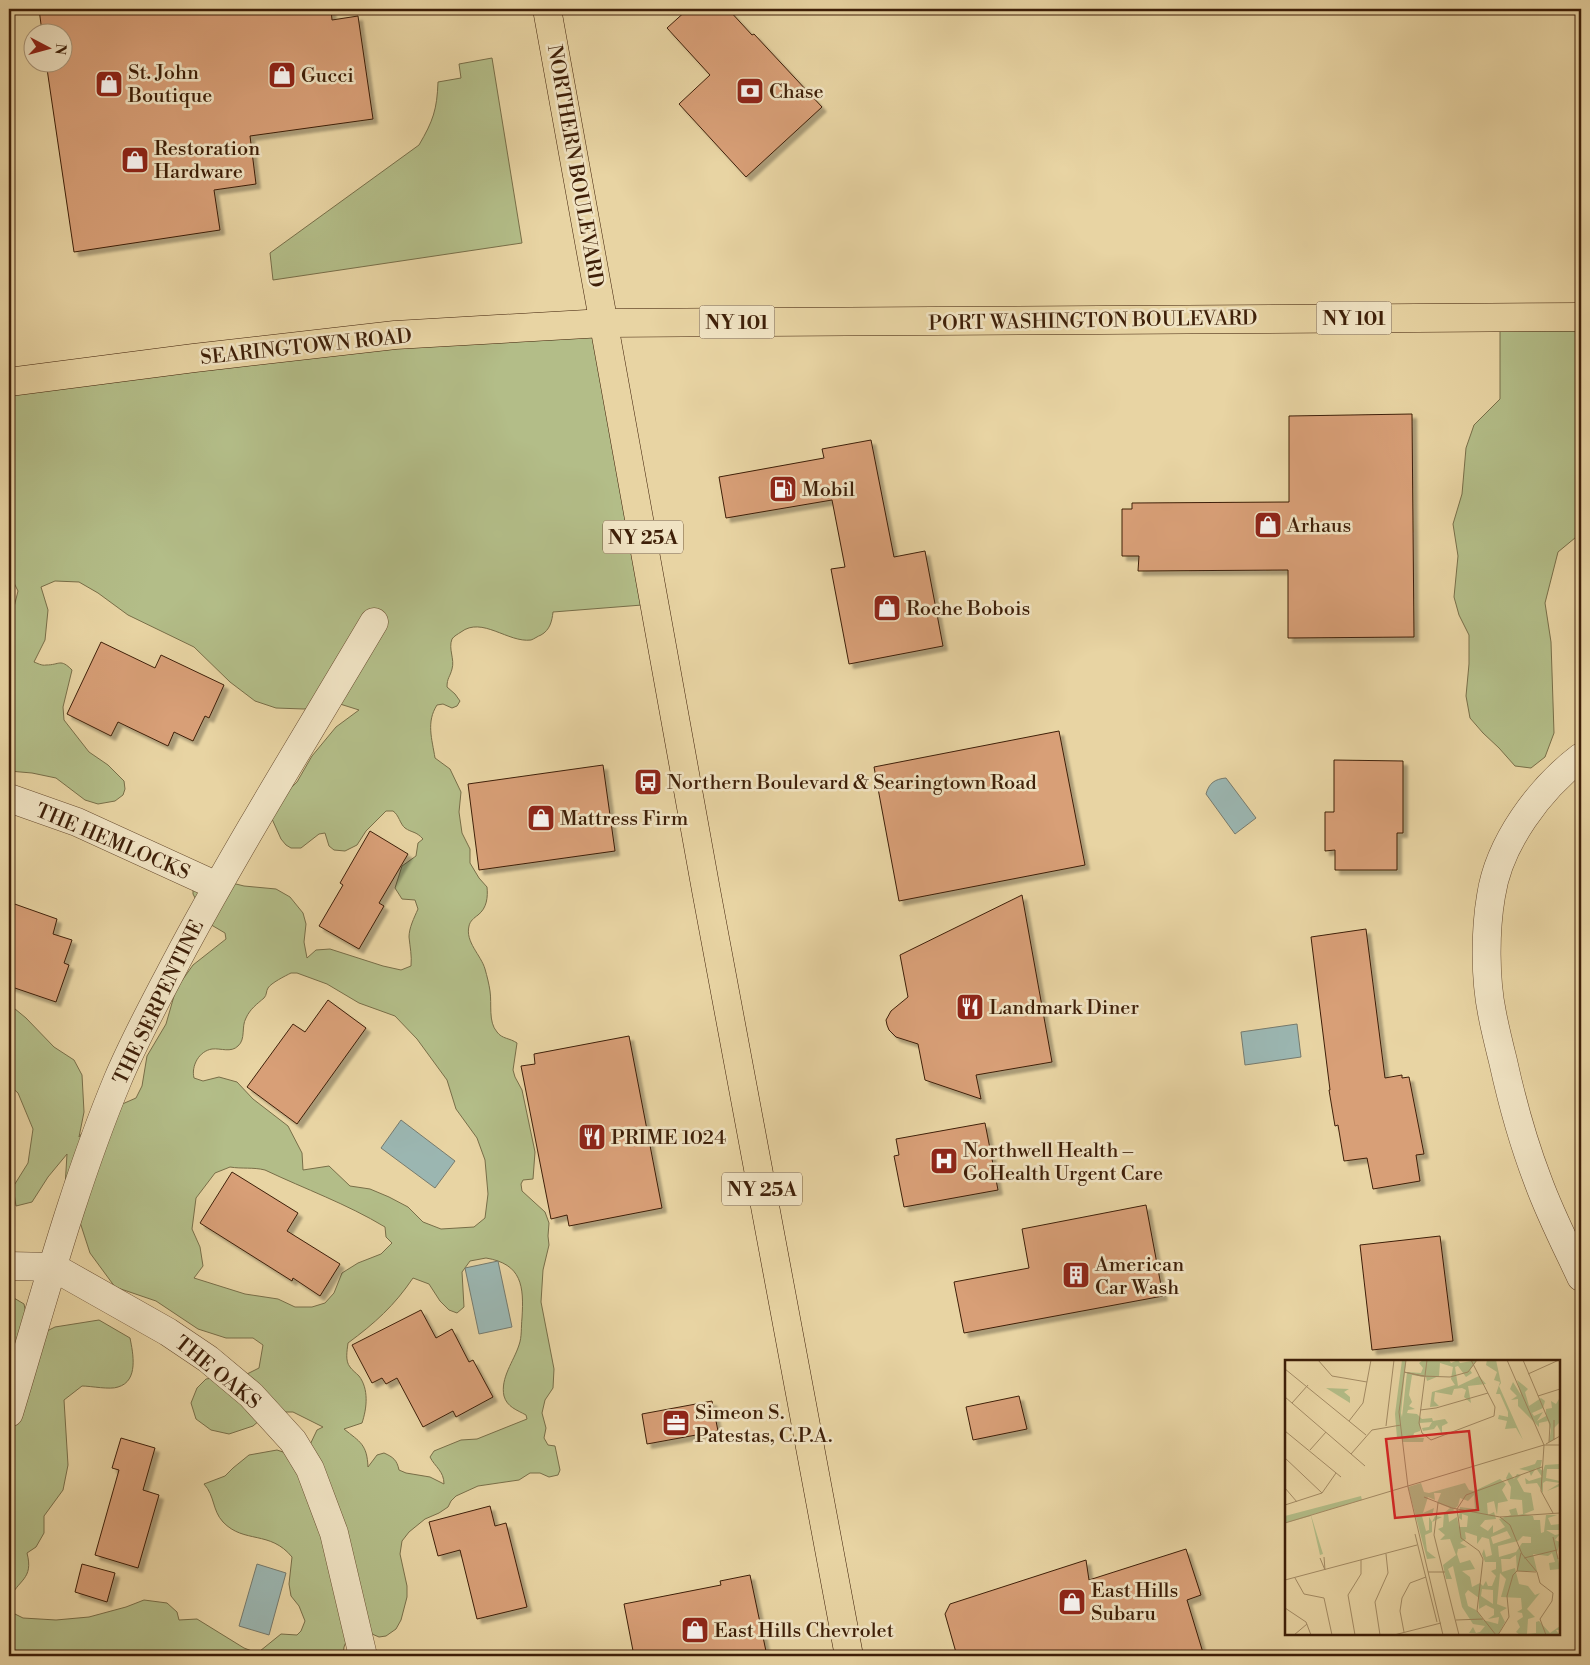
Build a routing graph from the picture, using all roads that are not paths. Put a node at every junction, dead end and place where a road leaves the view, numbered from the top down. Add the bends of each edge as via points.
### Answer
1 (547, 9) edge
2 (1581, 317) edge
3 (604, 322) junction
4 (9, 382) edge
5 (374, 622) dead end
6 (1581, 757) edge
7 (9, 798) edge
8 (217, 886) junction
9 (9, 1266) edge
10 (53, 1267) junction
11 (1581, 1277) edge
12 (9, 1413) edge
13 (364, 1656) edge
14 (849, 1656) edge

1 - 3 main road, NORTHERN BOULEVARD / NY 25A
2 - 3 main road, PORT WASHINGTON BOULEVARD / NY 101
3 - 4 main road, SEARINGTOWN ROAD via 395,335
3 - 14 main road, NY 25A
5 - 8 street, THE SERPENTINE
6 - 11 street via 1532,805 1500,862 1491,896 1488,969 1492,1012 1514,1110 1538,1181
7 - 8 street, THE HEMLOCKS via 78,822
8 - 10 street, THE SERPENTINE via 153,1005 119,1078 87,1161
9 - 10 street, THE OAKS
10 - 12 street, THE SERPENTINE
10 - 13 street, THE OAKS via 168,1332 208,1360 251,1395 293,1441 310,1469 334,1533

